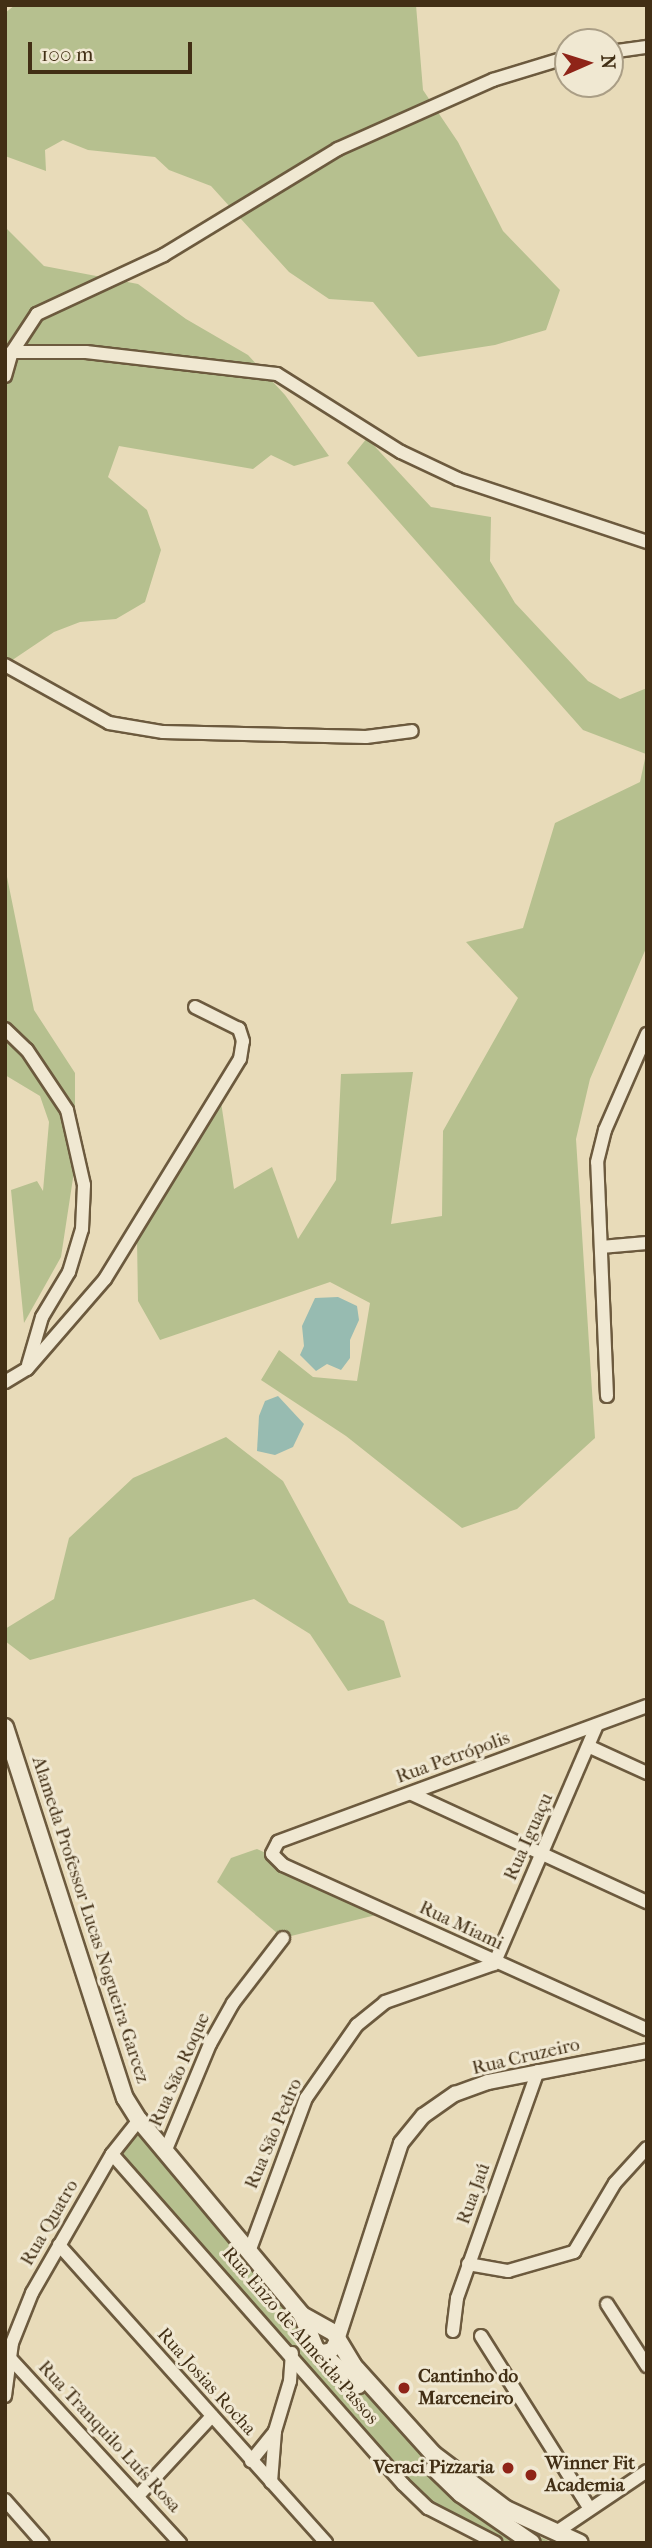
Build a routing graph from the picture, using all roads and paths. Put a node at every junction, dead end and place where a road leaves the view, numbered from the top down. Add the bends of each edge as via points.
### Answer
1 (647, 47) edge
2 (624, 50) edge
3 (554, 61) edge
4 (12, 352) junction
5 (5, 376) edge
6 (647, 542) edge
7 (5, 665) edge
8 (412, 731) dead end
9 (195, 1006) dead end
10 (5, 1029) edge
11 (646, 1036) edge
12 (647, 1243) edge
13 (601, 1247) junction
14 (27, 1369) junction
15 (5, 1382) edge
16 (607, 1396) dead end
17 (647, 1706) edge
18 (597, 1725) junction
19 (5, 1727) edge
20 (590, 1747) junction
21 (647, 1773) edge
22 (412, 1794) junction
23 (273, 1846) joint
24 (542, 1854) junction
25 (647, 1902) edge
26 (283, 1938) dead end
27 (494, 1964) junction
28 (646, 2028) edge
29 (647, 2051) edge
30 (538, 2071) junction
31 (139, 2120) junction
32 (647, 2148) edge
33 (165, 2152) junction
34 (112, 2154) junction
35 (59, 2245) junction
36 (249, 2252) junction
37 (468, 2264) junction
38 (607, 2304) dead end
39 (346, 2312) junction
40 (302, 2315) junction
41 (322, 2326) junction
42 (453, 2331) dead end
43 (481, 2336) dead end
44 (337, 2340) junction
45 (317, 2346) junction
46 (292, 2353) junction
47 (9, 2357) junction
48 (647, 2366) edge
49 (312, 2376) junction
50 (290, 2381) junction
51 (5, 2396) edge
52 (212, 2416) junction
53 (275, 2431) junction
54 (251, 2461) junction
55 (647, 2471) edge
56 (271, 2482) junction
57 (138, 2496) junction
58 (6, 2501) edge
59 (590, 2508) junction
60 (500, 2523) junction
61 (469, 2531) junction
62 (555, 2533) junction
63 (43, 2543) edge
64 (180, 2543) edge
65 (326, 2543) edge
66 (496, 2543) edge
67 (532, 2543) edge
68 (580, 2543) edge

1 - 2 street
3 - 4 street via 493,80 338,149 188,242 37,314
4 - 5 street
4 - 6 street via 97,353 276,374 401,452 458,479
7 - 8 street via 109,723 163,732 366,737
9 - 14 street via 239,1029 243,1041 240,1059 105,1279
10 - 14 street via 26,1050 67,1110 84,1185 82,1229 69,1272 42,1317
11 - 13 street via 599,1147
12 - 13 street
13 - 16 street
14 - 15 street
17 - 18 street, Rua Petrópolis
18 - 20 street, Rua Iguaçu
18 - 22 street, Rua Petrópolis
19 - 31 main road, Alameda Professor Lucas Nogueira Garcez via 125,2098
20 - 21 street
20 - 24 street, Rua Iguaçu
22 - 23 street, Rua Petrópolis
22 - 24 street
23 - 27 street, Rua Miami via 274,1859 283,1865
24 - 25 street
24 - 27 street, Rua Iguaçu
26 - 33 street, Rua São Roque via 233,2003 209,2044
27 - 28 street, Rua Miami
27 - 36 street, Rua São Pedro via 385,2003 357,2025 306,2098
29 - 30 street, Rua Cruzeiro
30 - 37 street, Rua Jaú
30 - 39 street, Rua Cruzeiro via 455,2094 423,2116 401,2143
31 - 33 main road, Alameda Professor Lucas Nogueira Garcez
31 - 34 street, Rua Quatro
32 - 37 street via 614,2183 574,2252 508,2271
33 - 36 main road, Alameda Professor Lucas Nogueira Garcez
34 - 35 street, Rua Quatro
34 - 46 street, Rua Enzo de Almeida Passos
35 - 47 street, Rua Quatro via 21,2318
35 - 52 street, Rua Josias Rocha
36 - 40 main road, Alameda Professor Lucas Nogueira Garcez
37 - 42 street, Rua Jaú
38 - 48 street
39 - 41 street
39 - 44 street, Rua Cruzeiro
40 - 41 main road, Alameda Professor Lucas Nogueira Garcez
40 - 45 main road, Alameda Professor Lucas Nogueira Garcez
41 - 44 main road, Alameda Professor Lucas Nogueira Garcez
41 - 45 street
43 - 59 street
44 - 45 street via 332,2350
44 - 62 main road, Alameda Professor Lucas Nogueira Garcez via 353,2365 433,2454 471,2487
45 - 60 main road, Alameda Professor Lucas Nogueira Garcez via 461,2494
46 - 49 street, Rua Enzo de Almeida Passos
46 - 50 street
47 - 51 street, Rua Quatro
47 - 57 street, Rua Tranquilo Luís Rosa
49 - 50 street
49 - 61 street, Rua Enzo de Almeida Passos via 403,2484 428,2508
50 - 53 street
52 - 54 street, Rua Josias Rocha
52 - 57 street
53 - 54 street
53 - 56 street
54 - 56 street, Rua Josias Rocha
55 - 59 street
56 - 65 street, Rua Josias Rocha
57 - 64 street, Rua Tranquilo Luís Rosa
58 - 63 street
59 - 62 street
60 - 61 street
60 - 67 main road, Alameda Professor Lucas Nogueira Garcez
61 - 66 street, Rua Enzo de Almeida Passos
62 - 68 main road, Alameda Professor Lucas Nogueira Garcez

